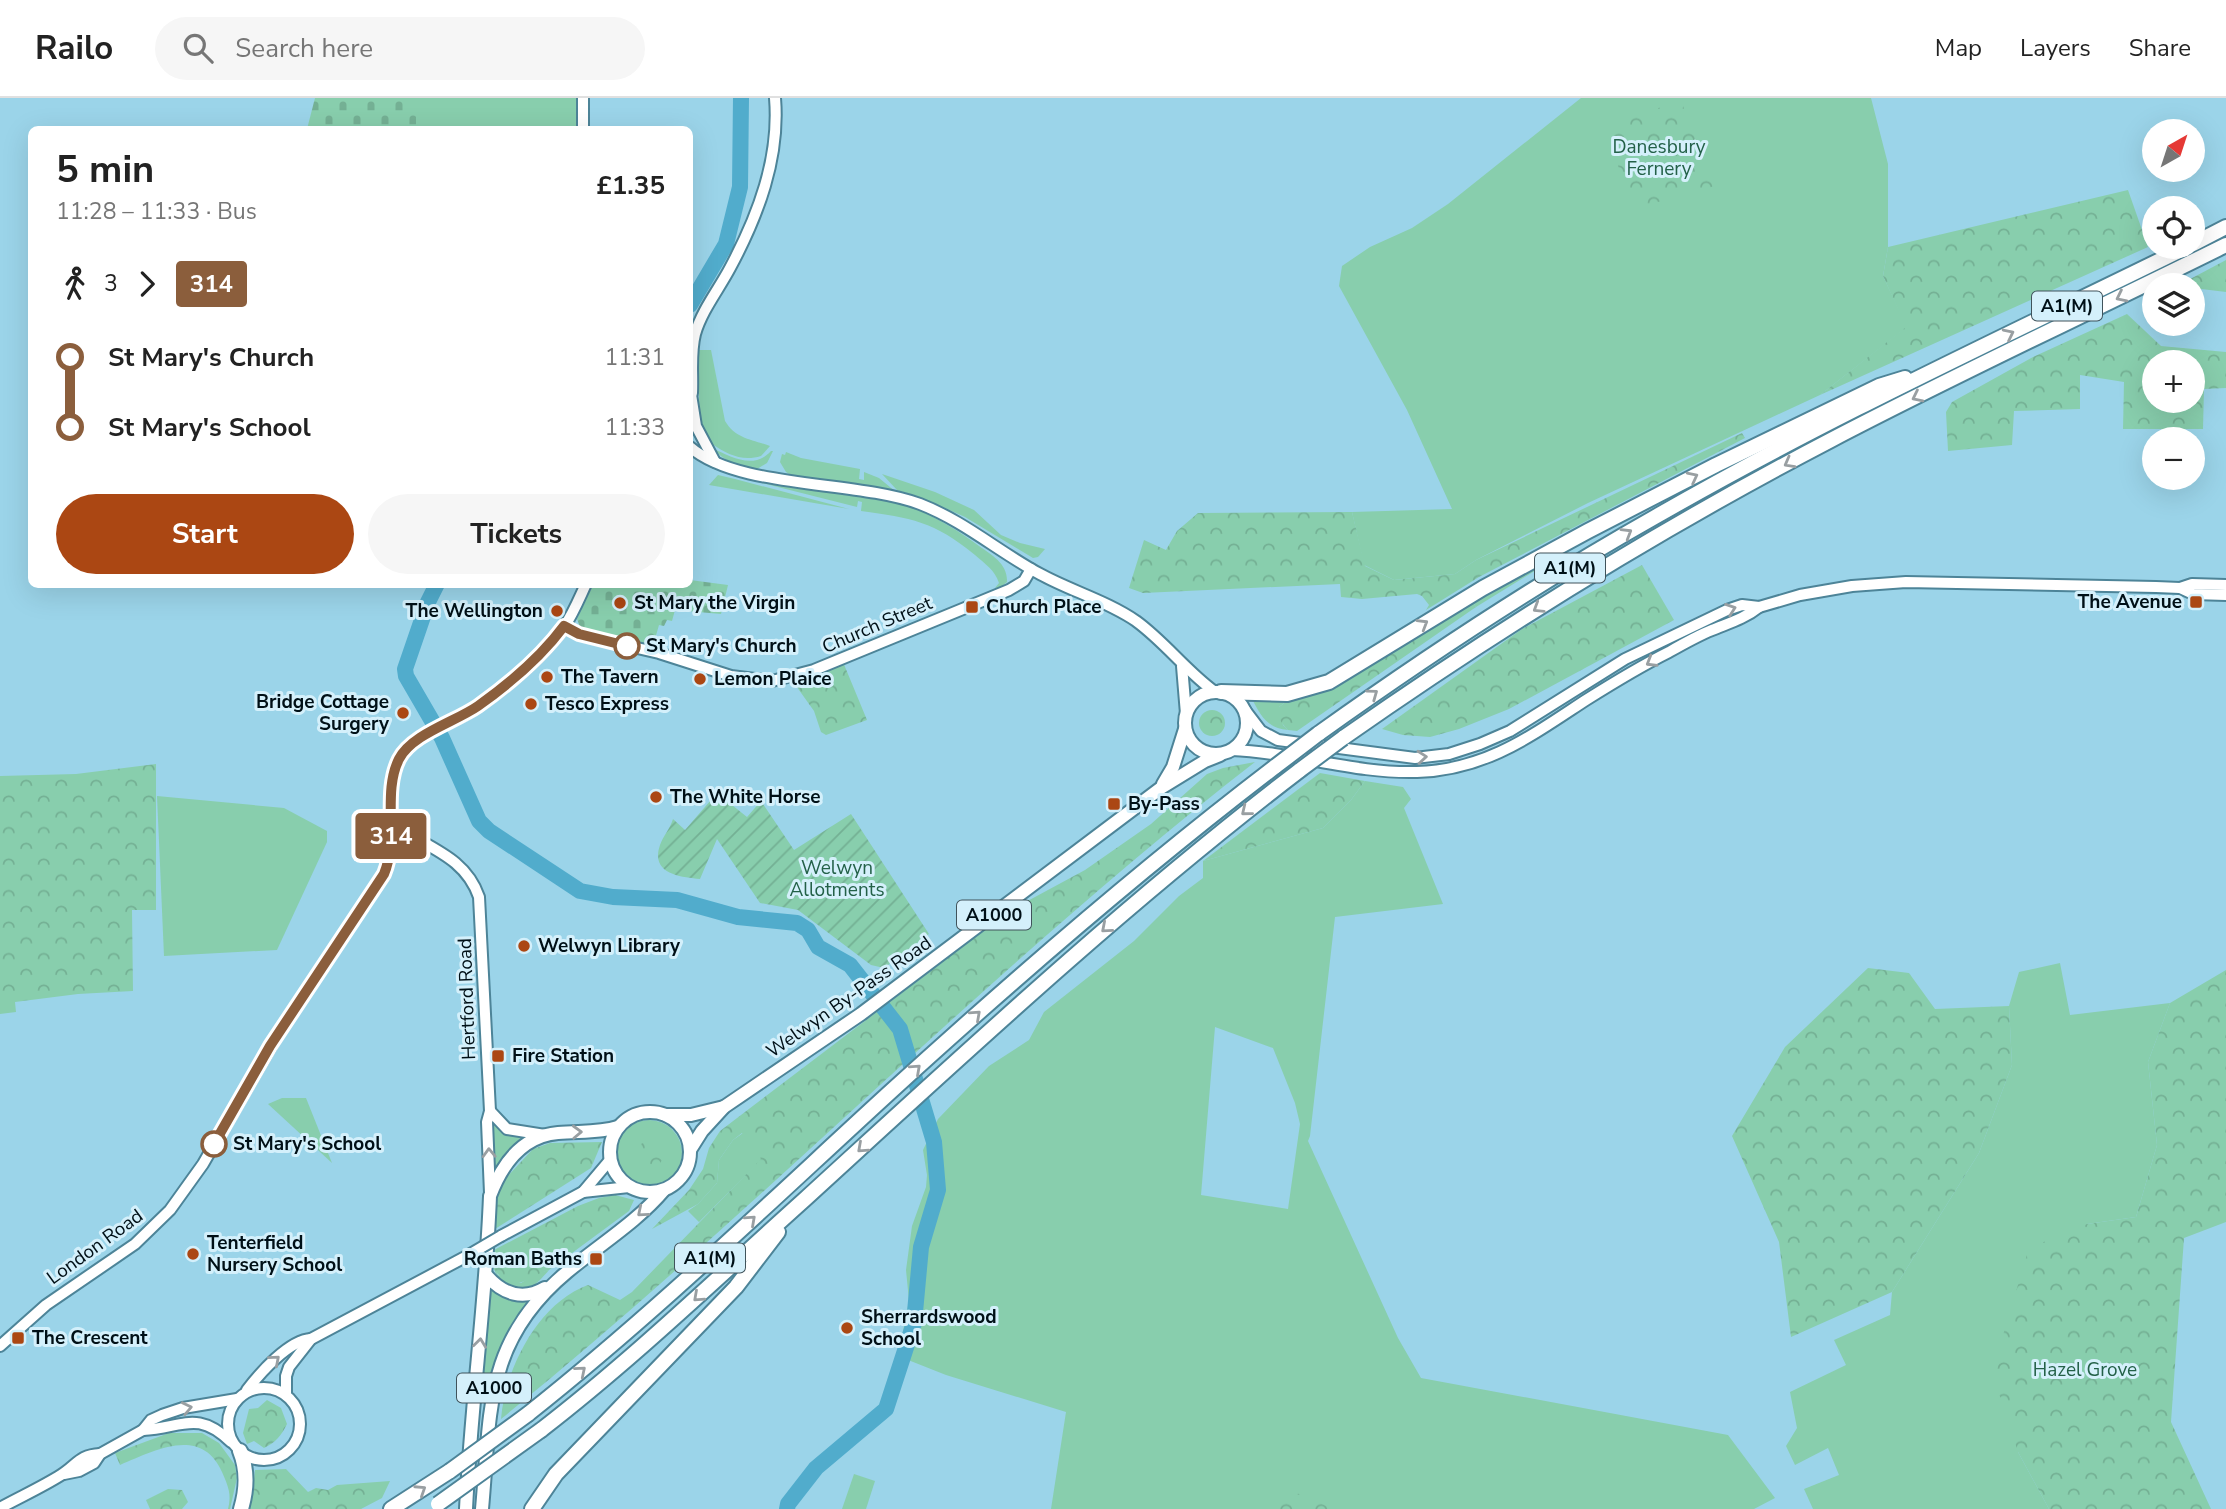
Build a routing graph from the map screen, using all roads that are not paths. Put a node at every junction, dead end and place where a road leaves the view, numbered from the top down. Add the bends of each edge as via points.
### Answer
1 (583, 98) edge
2 (775, 98) edge
3 (583, 126) edge
4 (2226, 227) edge
5 (2205, 238) edge
6 (2226, 245) edge
7 (2162, 259) edge
8 (693, 345) edge
9 (1948, 364) junction
10 (693, 423) edge
11 (693, 450) edge
12 (715, 462) junction
13 (1031, 569) junction
14 (2226, 585) edge
15 (584, 588) edge
16 (2179, 588) junction
17 (2226, 595) edge
18 (1759, 607) junction
19 (564, 626) junction
20 (1182, 666) junction
21 (1218, 692) junction
22 (1245, 710) junction
23 (1186, 714) junction
24 (1185, 729) junction
25 (1226, 752) junction
26 (1161, 788) junction
27 (391, 827) junction
28 (409, 835) junction
29 (391, 845) junction
30 (724, 1107) junction
31 (491, 1111) junction
32 (665, 1115) junction
33 (618, 1127) junction
34 (546, 1135) junction
35 (690, 1150) junction
36 (610, 1160) junction
37 (629, 1187) junction
38 (664, 1189) junction
39 (583, 1192) junction
40 (490, 1196) junction
41 (803, 1201) junction
42 (487, 1276) junction
43 (553, 1284) junction
44 (311, 1339) junction
45 (0, 1346) edge
46 (242, 1395) junction
47 (286, 1395) junction
48 (143, 1430) junction
49 (237, 1447) junction
50 (434, 1506) edge
51 (0, 1508) edge
52 (241, 1509) edge
53 (391, 1509) edge
54 (466, 1509) edge
55 (482, 1509) edge
56 (532, 1509) edge

1 - 3 main road
2 - 8 main road via 775,143 763,193 734,261 698,325
4 - 5 highway
6 -> 41 highway, A1(M), bridge via 1832,439 1664,532 1424,682 1300,770 1157,883
9 -> 7 highway, A1(M)
21 -> 9 highway via 1287,694 1329,681 1483,588 1693,477 1880,386
53 -> 9 highway, A1(M), bridge via 528,1414 609,1348 944,1044 1143,871 1318,734 1491,615 1655,517
10 - 12 main road
11 - 12 main road
12 - 13 main road via 771,477 912,501 951,519
13 - 19 main road, Church Street via 1024,581 1009,590 814,670 772,681 731,676 585,636
13 - 20 main road via 1128,616 1157,638
14 - 16 main road
15 - 19 main road, London Road
16 - 17 main road via 2193,594
16 - 18 main road via 1906,582 1852,586
22 -> 18 main road via 1261,731 1278,740 1415,758 1449,754 1510,731 1660,641 1742,605
18 -> 25 main road via 1666,653 1517,745 1452,769 1384,771 1279,754
19 - 27 main road, London Road via 505,685 408,747 397,763
20 - 21 main road
20 - 23 main road
21 - 22 main road via 1233,696
21 - 23 main road via 1194,701
22 - 25 main road via 1245,737
23 - 24 main road
24 - 25 main road via 1188,741 1202,752
24 - 26 main road, Welwyn By-Pass Road / A1000
25 - 26 main road, Welwyn By-Pass Road / A1000
26 - 30 main road, Welwyn By-Pass Road / A1000 via 861,1014
27 - 28 main road
27 - 29 main road, London Road
28 - 29 main road
28 - 31 main road, Hertford Road via 462,867 476,887 481,904
29 - 45 main road, London Road via 379,883 270,1046 180,1197 135,1244 54,1299
30 - 32 main road, Welwyn By-Pass Road / A1000
30 - 35 main road, Welwyn By-Pass Road / A1000
31 - 34 main road via 507,1129
40 -> 31 main road, Hertford Road via 487,1122
32 - 33 main road via 641,1113
32 - 35 main road via 682,1129
34 -> 33 main road, A1000
33 - 36 main road via 610,1144
34 - 40 main road, A1000 via 515,1153
35 - 38 main road via 683,1174
36 - 37 main road
36 - 39 main road
37 - 38 main road via 649,1192
37 - 39 main road
38 -> 43 main road, A1000 via 645,1210
39 - 44 main road, bridge
40 - 42 main road, A1000
41 -> 50 highway, A1(M), bridge via 618,1368
41 - 56 highway via 736,1287 556,1474
42 - 43 main road, A1000 via 514,1295 532,1294
54 -> 42 main road, A1000 via 471,1412
43 - 55 main road, A1000 via 528,1310 503,1355 493,1395
46 -> 44 main road via 289,1349 302,1339
44 - 47 main road via 289,1367
46 - 47 main road via 267,1388
48 -> 46 main road via 151,1420 172,1412
46 - 49 main road via 232,1406 227,1425
47 - 49 main road via 300,1424 292,1447 268,1460 248,1457
48 - 49 main road via 200,1423 214,1427
48 - 51 main road via 100,1454 94,1463
49 - 52 highway via 245,1463

